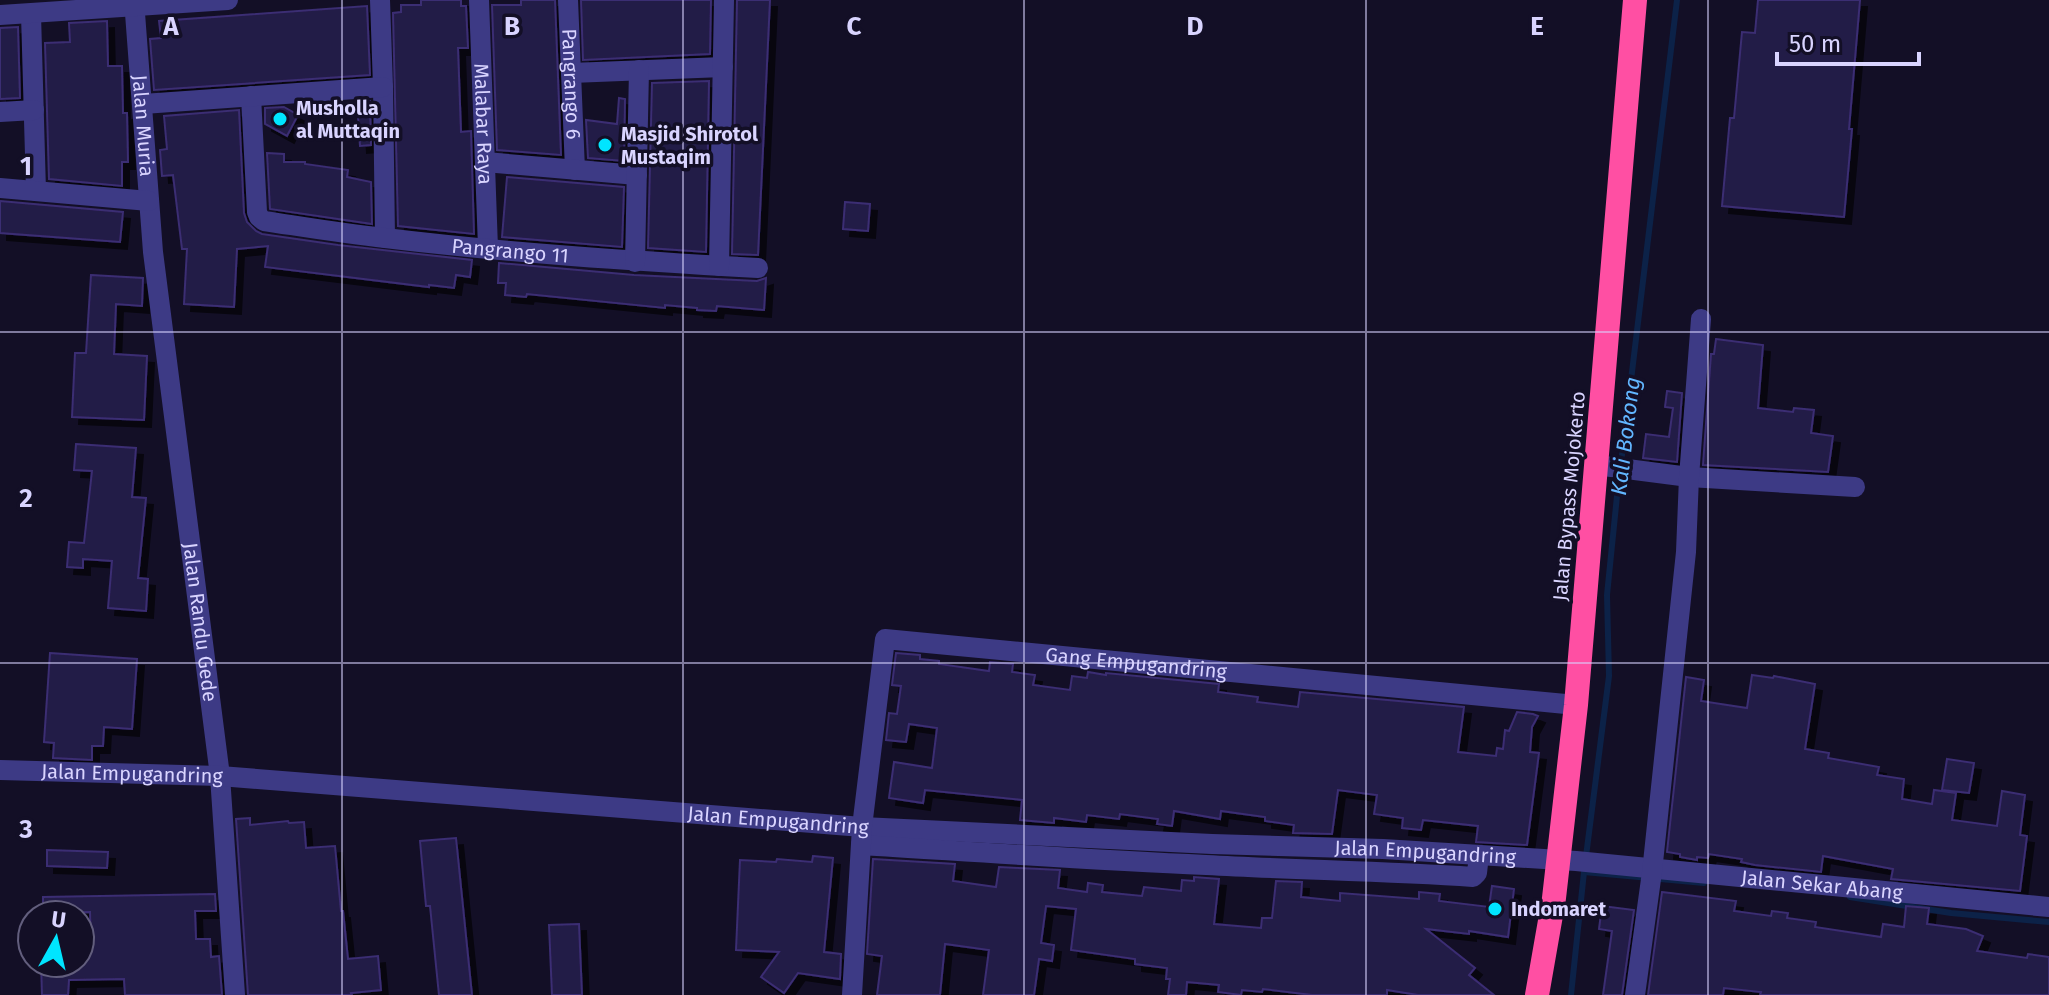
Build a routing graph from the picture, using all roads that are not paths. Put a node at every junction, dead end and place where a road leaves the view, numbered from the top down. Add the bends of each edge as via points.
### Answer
1 (228, 0) edge
2 (380, 0) edge
3 (479, 0) edge
4 (568, 0) edge
5 (724, 0) edge
6 (1635, 0) edge
7 (134, 3) edge
8 (31, 14) junction
9 (0, 15) edge
10 (723, 67) junction
11 (639, 70) junction
12 (571, 73) junction
13 (383, 87) junction
14 (251, 96) junction
15 (143, 104) junction
16 (34, 110) junction
17 (0, 112) edge
18 (485, 162) junction
19 (575, 170) junction
20 (637, 175) junction
21 (0, 188) edge
22 (36, 191) junction
23 (149, 201) junction
24 (385, 238) junction
25 (488, 248) junction
26 (153, 252) joint
27 (635, 262) junction
28 (719, 266) junction
29 (758, 268) dead end
30 (1701, 319) dead end
31 (1614, 467) junction
32 (1689, 477) junction
33 (1855, 487) dead end
34 (1576, 705) junction
35 (0, 770) edge
36 (220, 786) junction
37 (861, 837) junction
38 (1576, 861) junction
39 (1652, 874) junction
40 (2049, 907) edge
41 (235, 995) edge
42 (852, 995) edge
43 (1537, 995) edge
44 (1635, 995) edge

1 - 7 street
2 - 13 street
3 - 18 street, Malabar Raya
4 - 12 street, Pangrango 6
5 - 10 street
6 - 31 highway, Jalan Bypass Mojokerto
7 - 8 street
7 - 15 street, Jalan Muria
8 - 9 street
8 - 16 street
10 - 11 street
10 - 28 street
11 - 12 street
11 - 20 street
12 - 19 street, Pangrango 6
13 - 14 street
13 - 24 street
14 - 15 street
14 - 24 street, Pangrango 11 via 257,212 264,221
15 - 23 street, Jalan Muria
16 - 17 street
16 - 22 street
18 - 19 street
18 - 25 street, Malabar Raya
19 - 20 street
20 - 27 street
21 - 22 street
22 - 23 street
23 - 26 street, Jalan Muria
24 - 25 street, Pangrango 11
25 - 27 street, Pangrango 11
26 - 36 street, Jalan Randu Gede
27 - 28 street, Pangrango 11
28 - 29 street, Pangrango 11
30 - 32 street
31 - 32 street
31 - 34 highway, Jalan Bypass Mojokerto
32 - 33 street
32 - 39 street
34 - 37 street, Gang Empugandring via 885,639
34 - 38 highway, Jalan Bypass Mojokerto
35 - 36 street, Jalan Empugandring
36 - 37 street, Jalan Empugandring
36 - 41 street, Jalan Randu Gede
37 - 38 street, Jalan Empugandring via 1211,856
37 - 42 street
38 - 39 street, Jalan Sekar Abang
38 - 43 highway, Jalan Bypass Mojokerto via 1554,898
39 - 40 street, Jalan Sekar Abang
39 - 44 street

